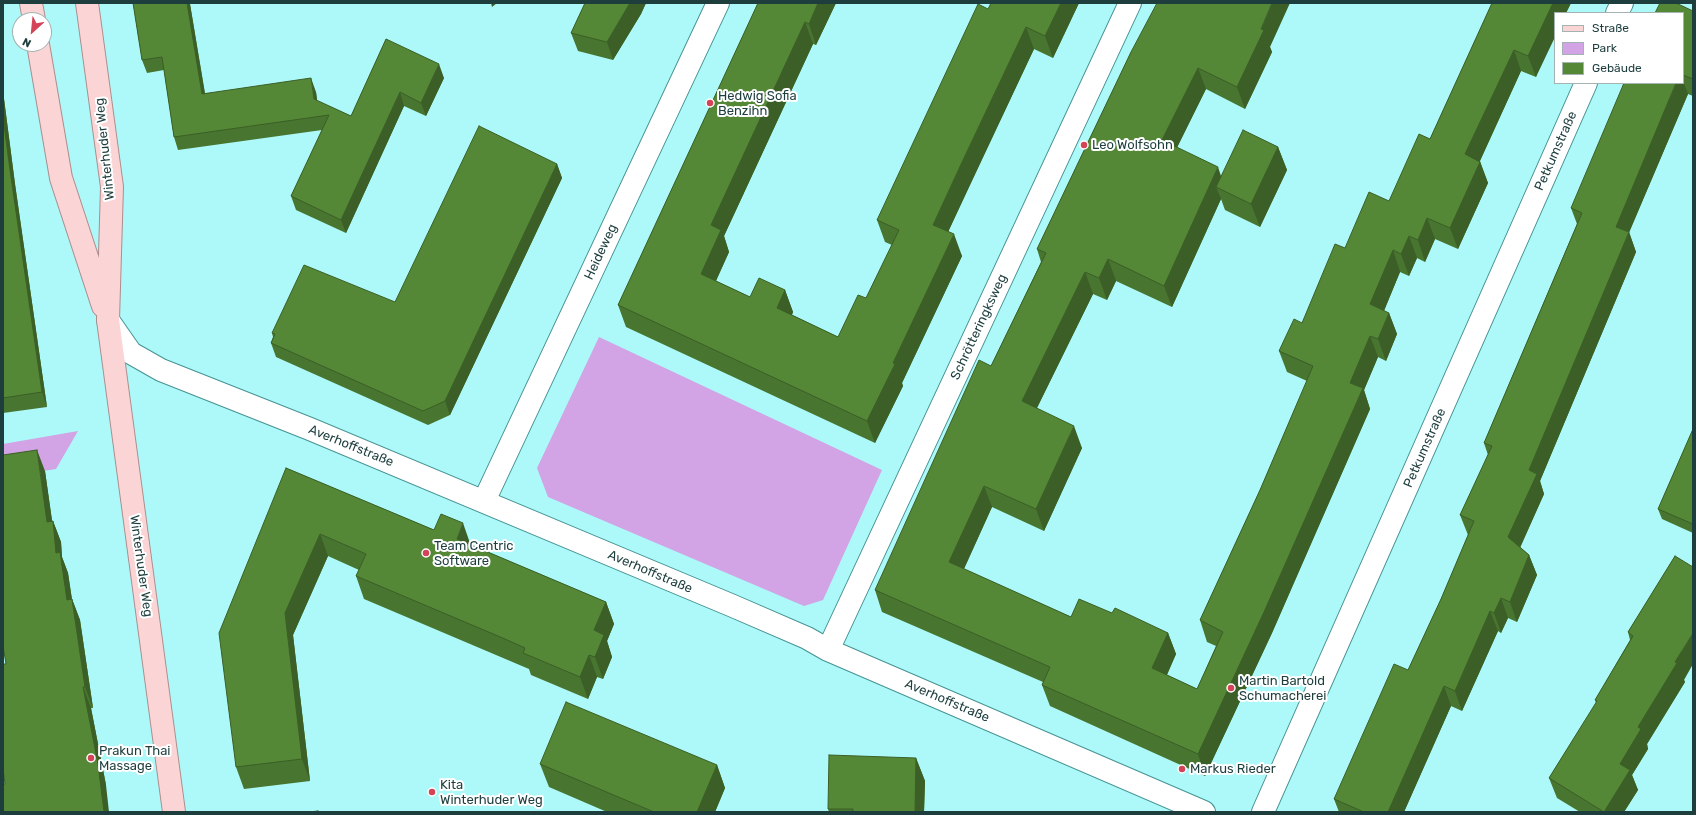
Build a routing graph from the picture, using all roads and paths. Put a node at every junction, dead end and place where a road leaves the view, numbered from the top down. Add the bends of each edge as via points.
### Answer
1 (87, 3) edge
2 (718, 3) edge
3 (1130, 3) edge
4 (1622, 3) edge
5 (1618, 12) edge
6 (39, 52) edge
7 (1586, 84) edge
8 (108, 320) junction
9 (484, 501) junction
10 (828, 650) junction
11 (174, 812) edge
12 (1204, 812) edge
13 (1263, 812) edge

1 - 8 main road, Winterhuder Weg via 112,187
2 - 9 street, Heideweg
3 - 10 street, Schrötteringksweg
4 - 5 street
6 - 8 main road, Winterhuder Weg via 61,178
7 - 13 street, Petkumstraße
8 - 9 street, Averhoffstraße via 131,354 161,370
8 - 11 main road, Winterhuder Weg
9 - 10 street, Averhoffstraße via 807,638
10 - 12 street, Averhoffstraße

